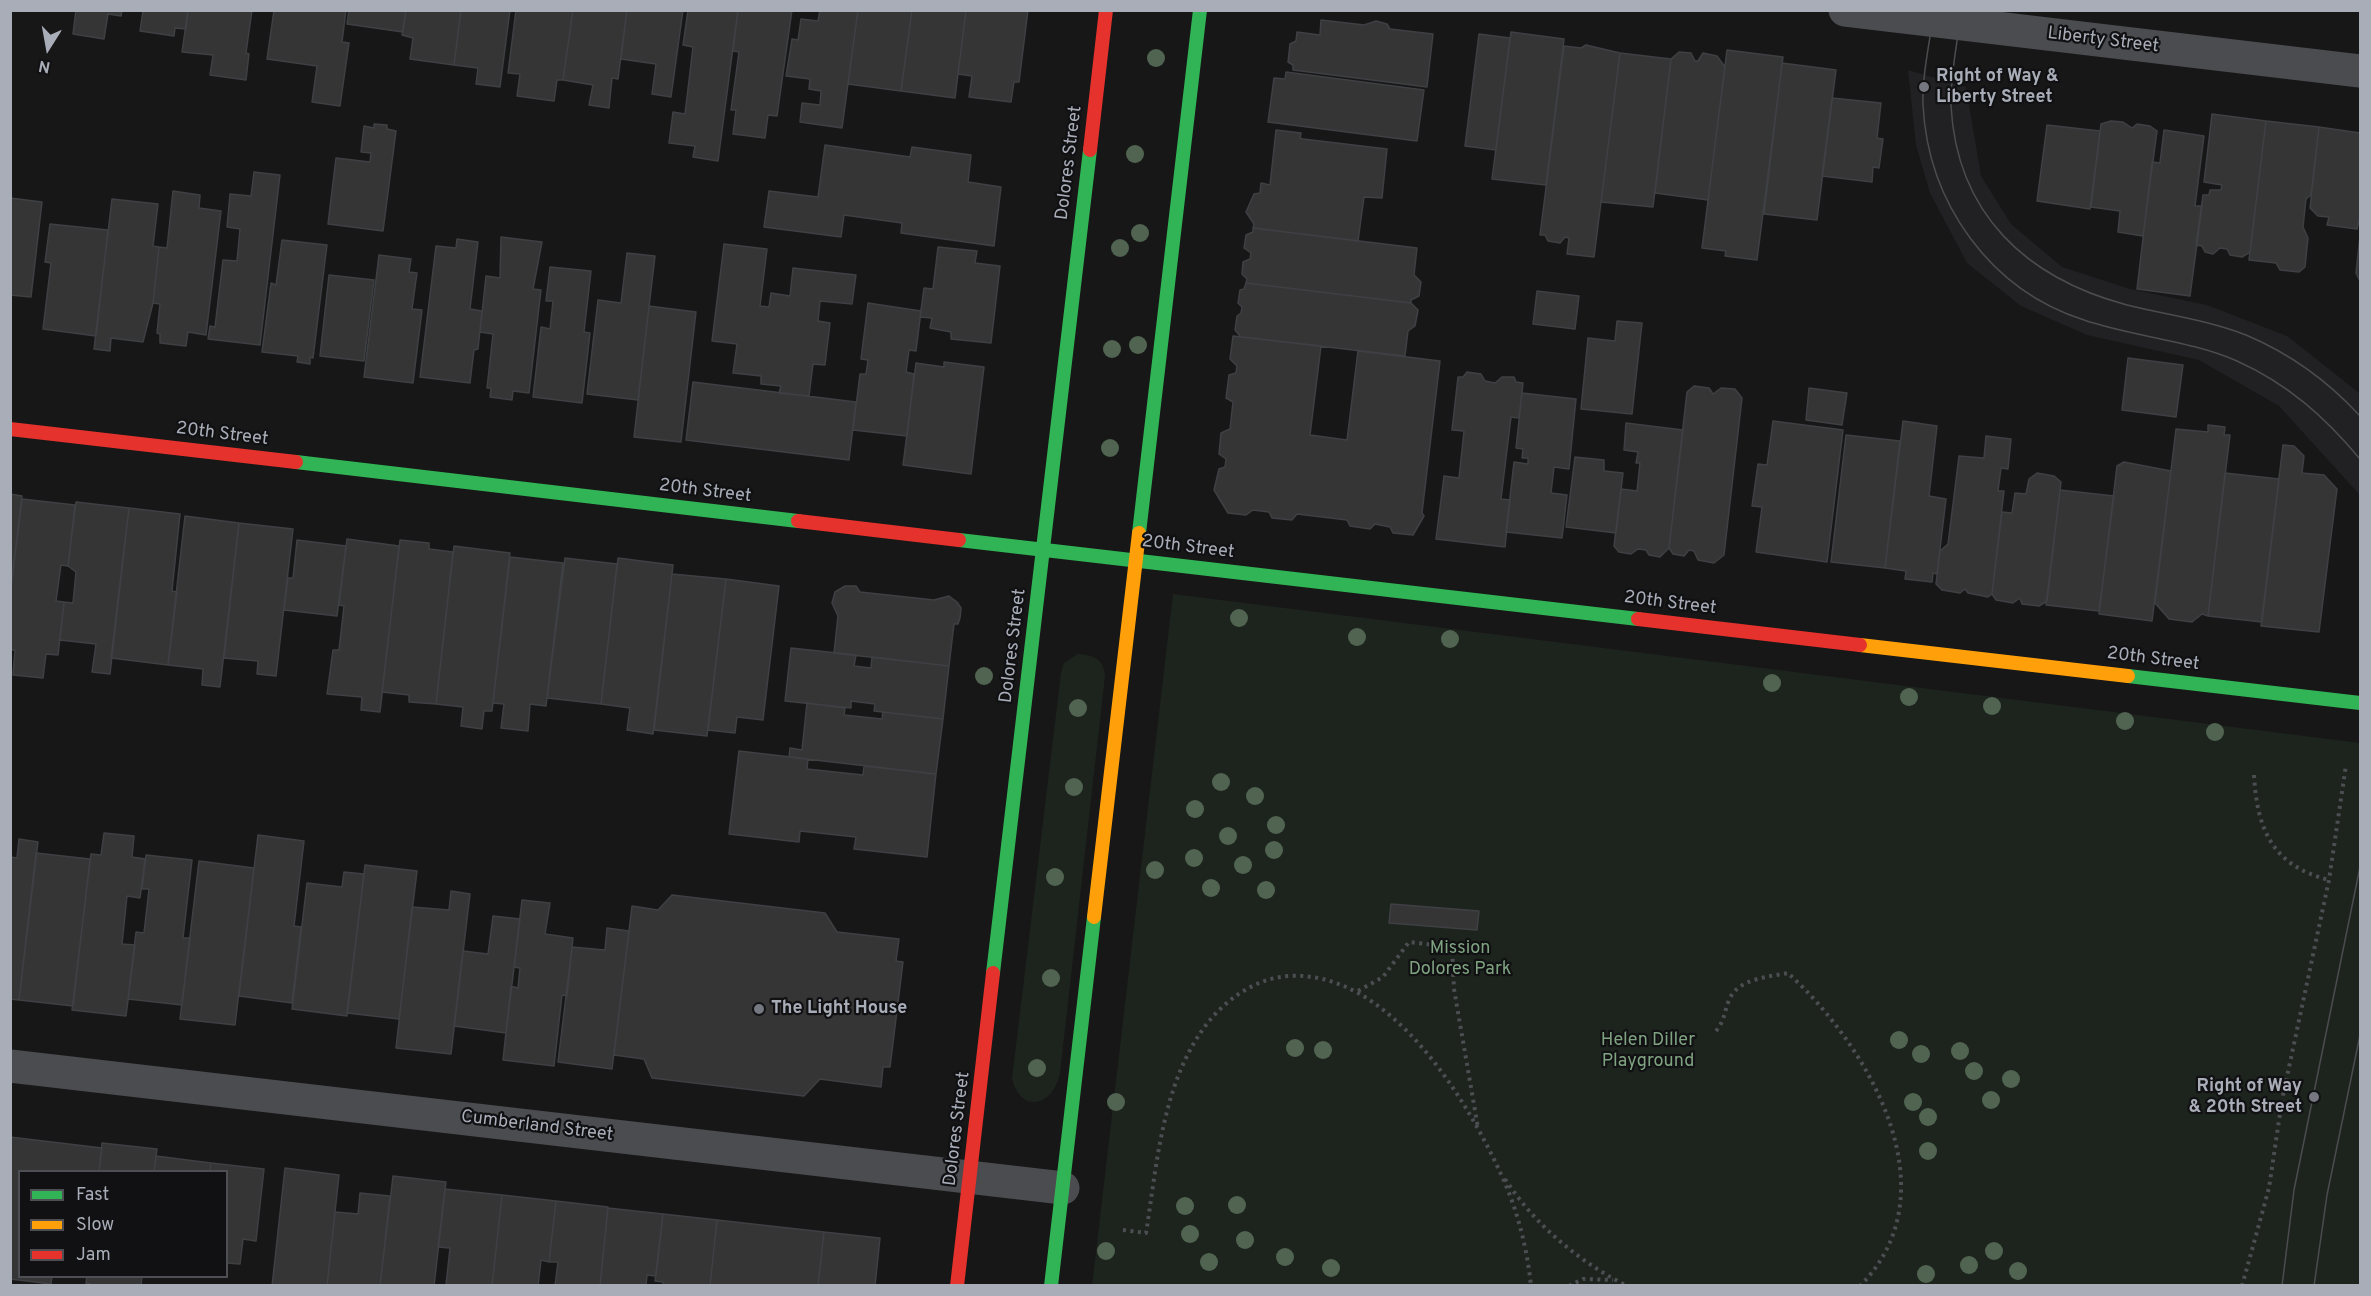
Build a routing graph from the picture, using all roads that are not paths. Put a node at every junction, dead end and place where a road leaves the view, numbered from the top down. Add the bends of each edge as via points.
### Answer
1 (1106, 10) edge
2 (1200, 10) edge
3 (1845, 10) edge
4 (2361, 71) edge
5 (10, 429) edge
6 (1043, 549) junction
7 (1136, 560) junction
8 (2361, 703) edge
9 (10, 1066) edge
10 (970, 1176) junction
11 (1063, 1188) junction
12 (957, 1286) edge
13 (1051, 1286) edge

1 - 6 main road, Dolores Street
2 - 7 main road
3 - 4 street, Liberty Street
5 - 6 main road, 20th Street
6 - 7 main road, 20th Street
6 - 10 main road, Dolores Street
7 - 8 main road, 20th Street
7 - 11 main road
9 - 10 street, Cumberland Street
10 - 11 street, Cumberland Street
10 - 12 main road, Dolores Street
11 - 13 main road

